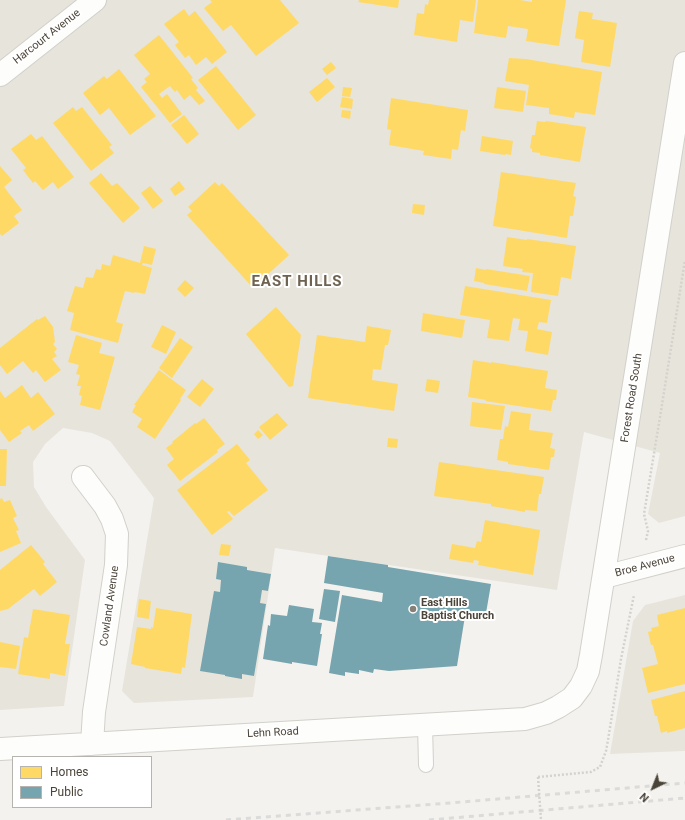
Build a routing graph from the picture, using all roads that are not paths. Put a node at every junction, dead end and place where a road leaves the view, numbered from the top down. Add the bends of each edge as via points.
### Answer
1 (95, 0) edge
2 (685, 63) edge
3 (0, 75) edge
4 (83, 477) dead end
5 (685, 556) edge
6 (604, 577) junction
7 (546, 713) joint
8 (424, 725) junction
9 (92, 744) junction
10 (0, 749) edge
11 (426, 765) dead end

1 - 3 street, Harcourt Avenue
2 - 6 street, Forest Road South
4 - 9 street, Cowland Avenue via 105,506 118,534
5 - 6 street, Broe Avenue
6 - 7 street, Forest Road South via 588,671 582,686 572,698
7 - 8 street, Lehn Road via 525,719
8 - 9 street, Lehn Road
8 - 11 lane
9 - 10 street, Lehn Road

